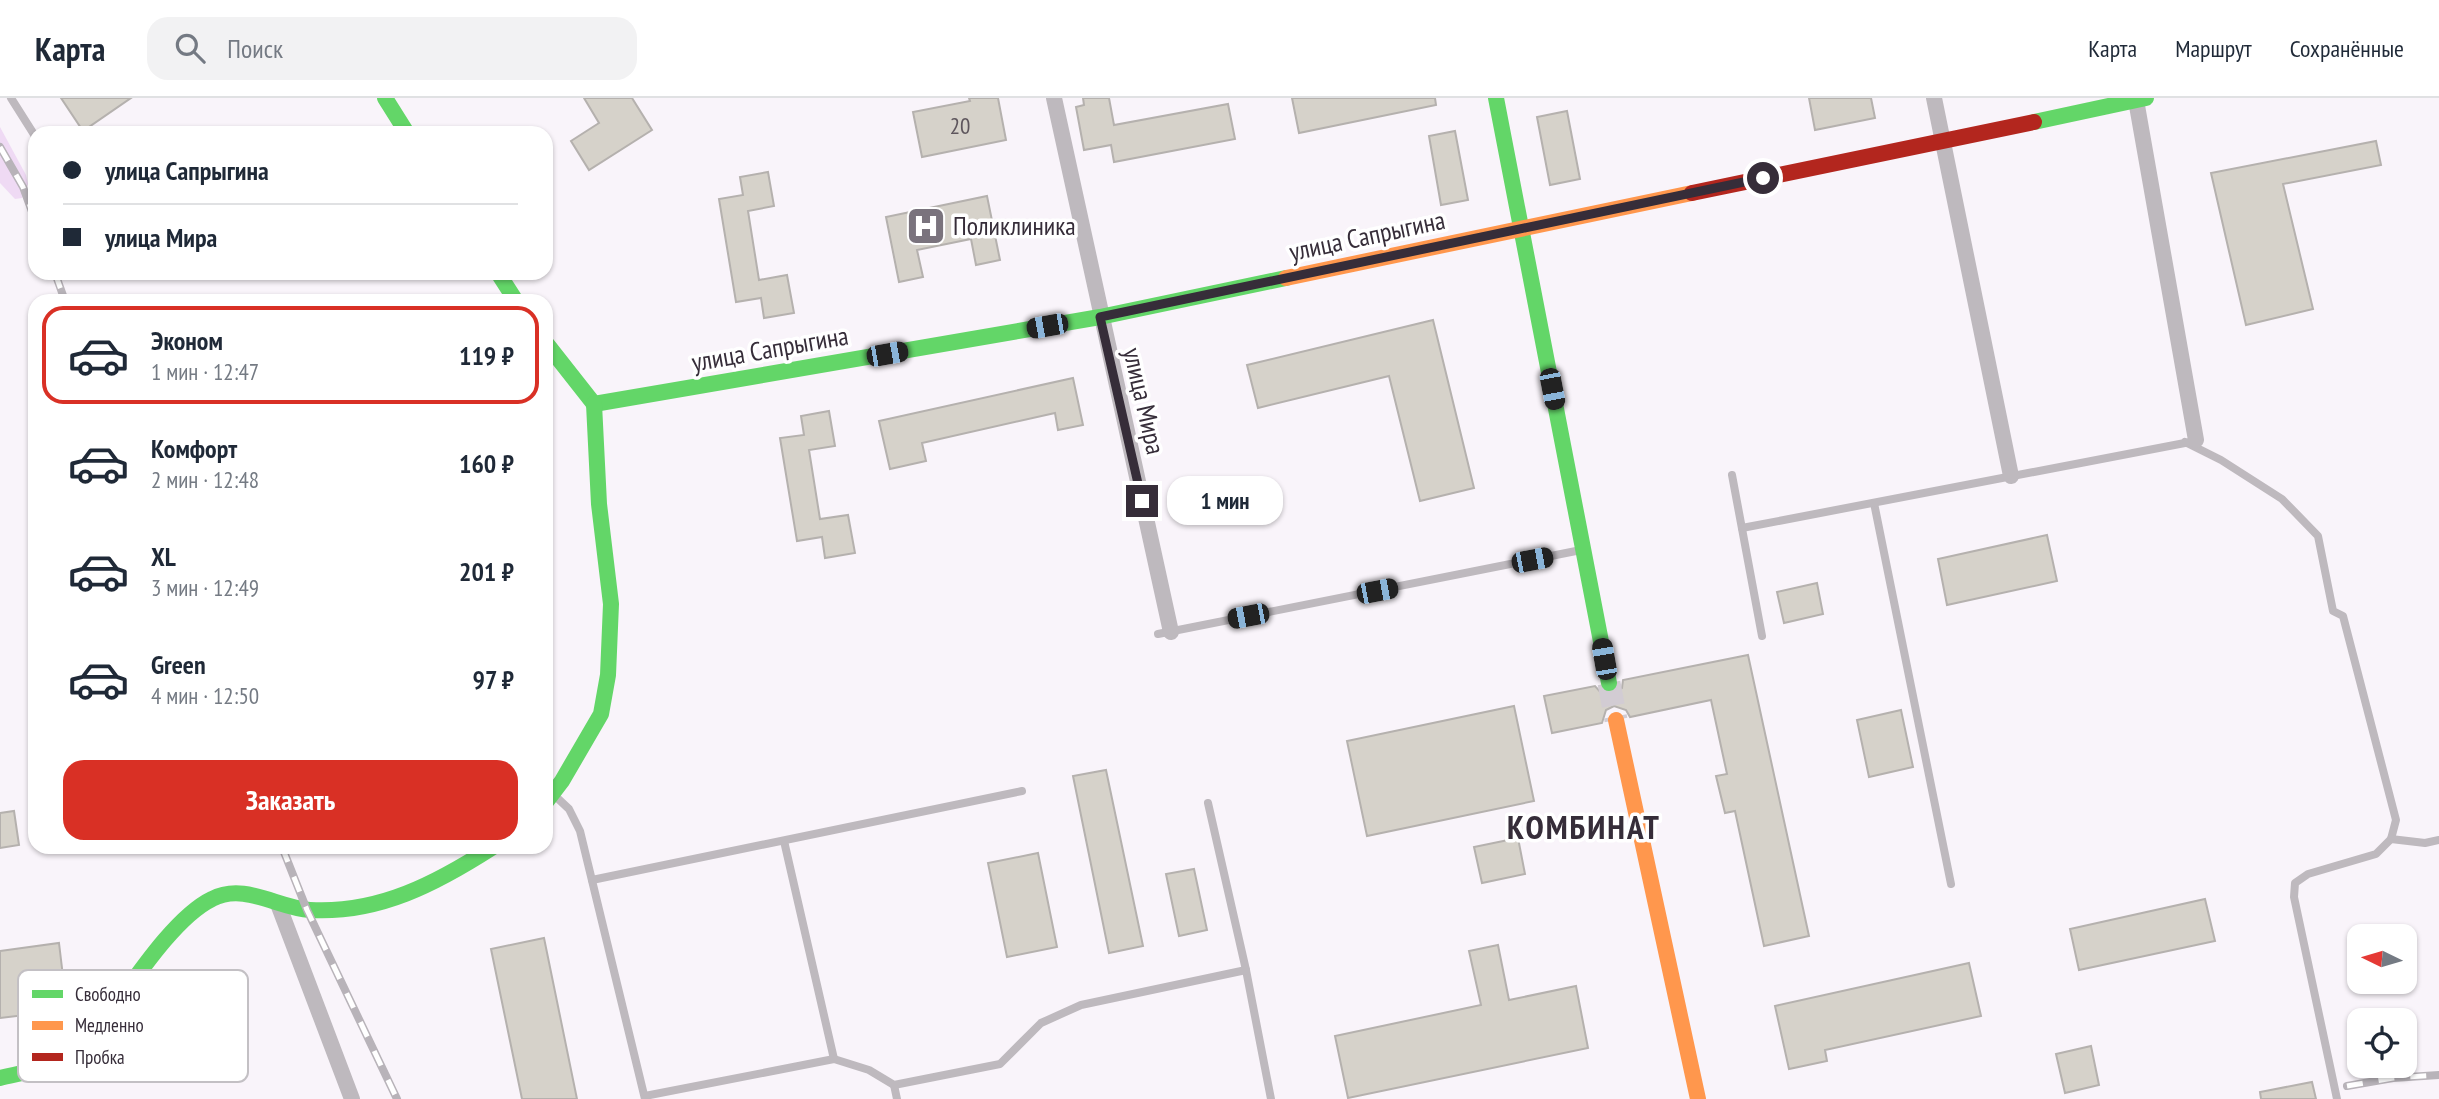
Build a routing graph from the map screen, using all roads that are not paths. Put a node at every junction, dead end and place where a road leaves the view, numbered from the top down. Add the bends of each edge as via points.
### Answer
1 (11, 98) edge
2 (385, 98) edge
3 (1054, 98) edge
4 (1496, 98) edge
5 (1934, 98) edge
6 (2141, 99) edge
7 (29, 126) edge
8 (403, 126) edge
9 (1943, 141) junction
10 (1522, 229) junction
11 (1100, 317) junction
12 (553, 352) edge
13 (594, 404) junction
14 (2191, 441) junction
15 (1732, 475) dead end
16 (2011, 476) junction
17 (1874, 503) junction
18 (1742, 528) junction
19 (1583, 550) junction
20 (1164, 633) joint
21 (1762, 636) dead end
22 (1609, 683) tunnel mouth
23 (1616, 720) tunnel mouth
24 (553, 791) edge
25 (1022, 791) dead end
26 (553, 799) edge
27 (1208, 803) dead end
28 (2391, 839) junction
29 (2439, 840) edge
30 (784, 841) junction
31 (482, 854) edge
32 (592, 880) junction
33 (1951, 884) dead end
34 (278, 904) junction
35 (143, 970) edge
36 (1246, 970) junction
37 (834, 1059) junction
38 (18, 1072) edge
39 (0, 1078) edge
40 (894, 1086) junction
41 (645, 1098) edge
42 (352, 1099) edge
43 (897, 1099) edge
44 (1271, 1099) edge
45 (1698, 1099) edge
46 (2337, 1099) edge

1 - 7 lane
2 - 8 street
3 - 11 street, улица Мира
4 - 10 street
5 - 9 street
6 - 9 street, улица Сапрыгина
6 - 14 street
9 - 10 street, улица Сапрыгина
9 - 16 street
10 - 11 street, улица Сапрыгина
10 - 19 street
11 - 13 street, улица Сапрыгина
11 - 20 street, улица Мира
12 - 13 street
13 - 24 street via 611,604 608,675 601,714
14 - 16 lane
14 - 28 lane via 2282,499 2318,536 2333,611 2343,616 2396,820
15 - 18 lane
16 - 17 lane
17 - 18 lane
17 - 33 lane
18 - 21 lane
19 - 20 lane
19 - 22 street
23 - 45 street
25 - 30 lane
26 - 32 lane via 569,809 580,831
27 - 36 lane
28 - 29 lane
28 - 46 lane via 2376,854 2308,874 2295,883 2294,897
30 - 32 lane
30 - 37 lane
31 - 34 street via 419,890 375,906 307,910
32 - 41 lane
34 - 35 street via 247,893 227,892 211,899
34 - 42 street
36 - 40 lane via 1081,1005 1041,1023 1000,1063
36 - 44 lane
37 - 40 lane via 869,1070
37 - 41 lane
38 - 39 street
40 - 43 lane

